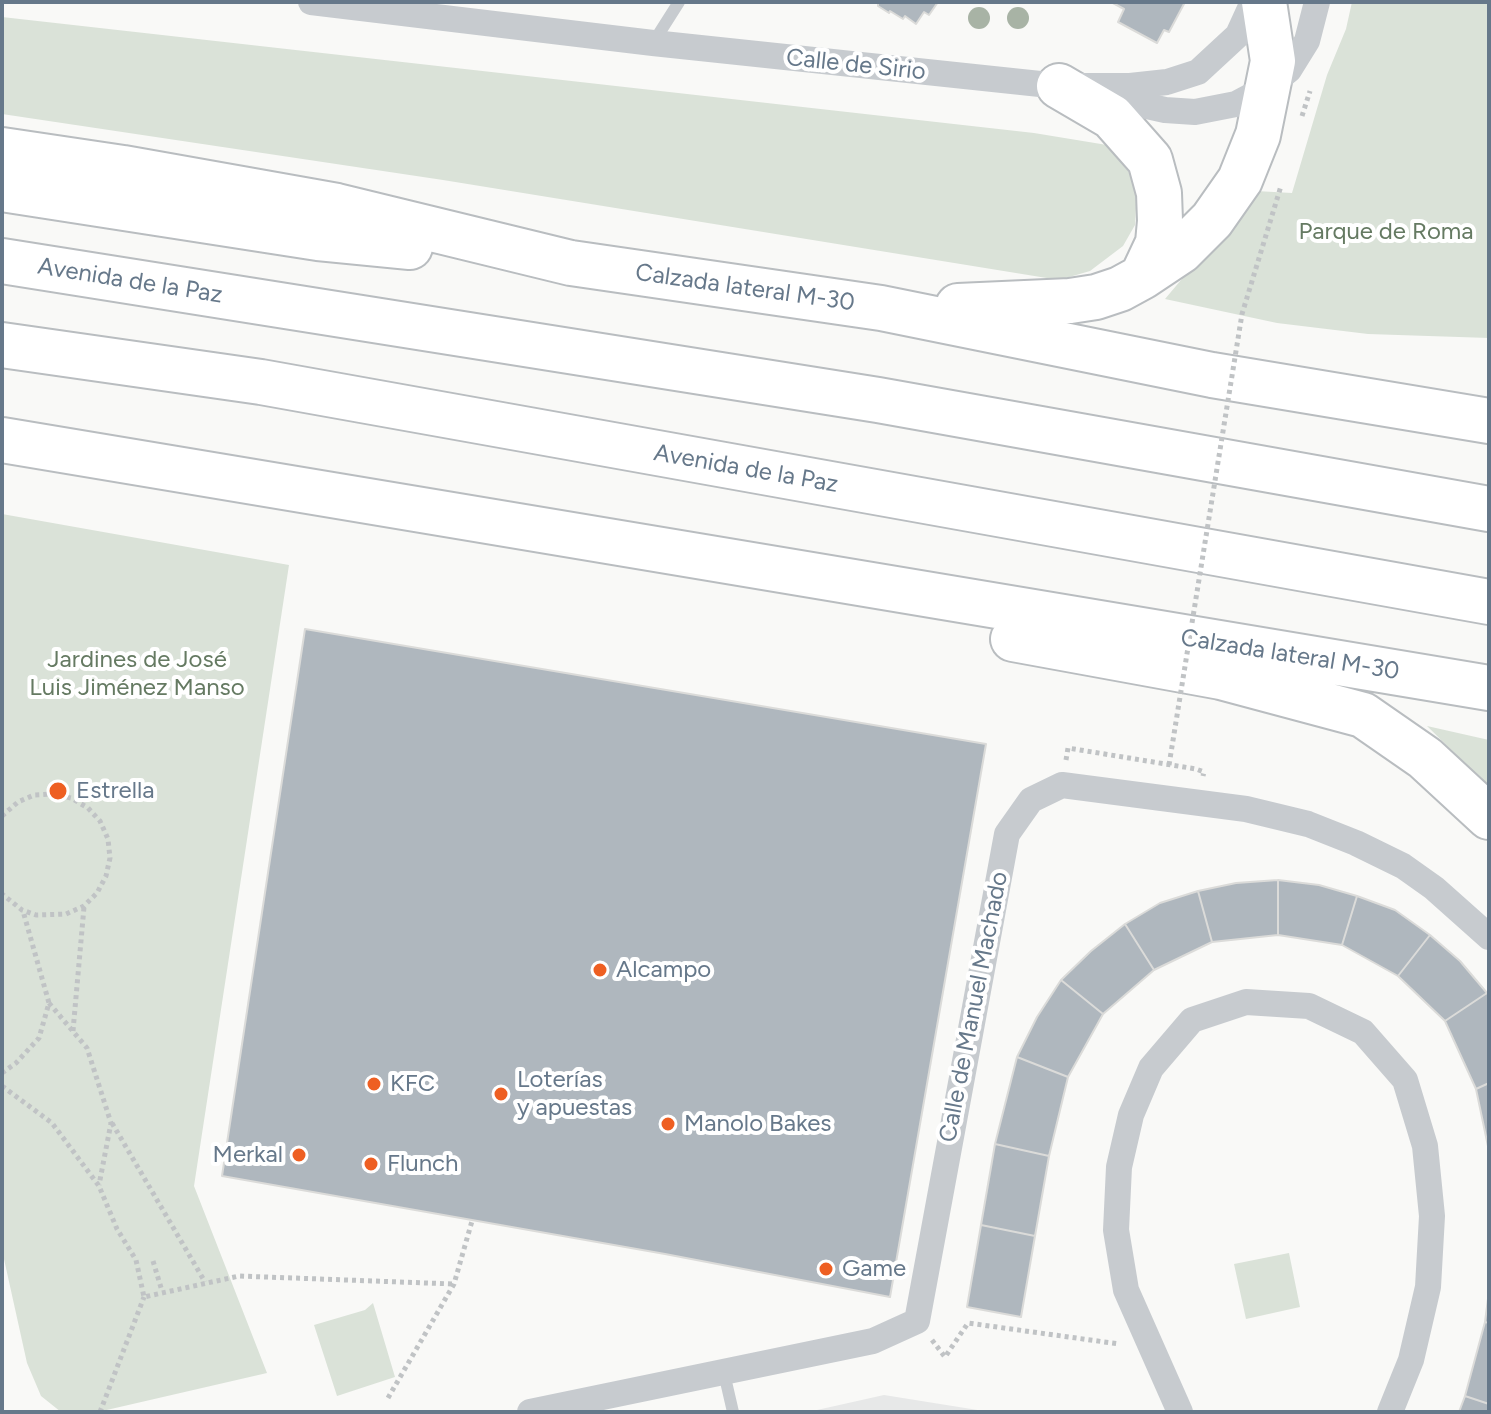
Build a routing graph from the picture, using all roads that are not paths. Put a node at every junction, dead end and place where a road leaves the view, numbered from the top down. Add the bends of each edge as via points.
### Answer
1 (679, 2) edge
2 (1253, 2) edge
3 (1264, 2) edge
4 (1317, 2) edge
5 (321, 3) edge
6 (653, 43) junction
7 (1059, 86) junction
8 (1268, 87) junction
9 (2, 150) edge
10 (2, 189) edge
11 (2, 261) edge
12 (571, 263) junction
13 (1142, 277) junction
14 (881, 308) junction
15 (2, 345) edge
16 (1489, 421) edge
17 (2, 440) edge
18 (1489, 509) edge
19 (714, 559) junction
20 (1489, 602) edge
21 (1489, 688) edge
22 (1489, 817) edge
23 (1489, 937) edge
24 (724, 1373) junction
25 (530, 1412) edge
26 (733, 1412) edge
27 (1180, 1412) edge
28 (1390, 1412) edge

1 - 6 lane
2 - 7 street, Calle de Sirio via 1238,35 1198,72 1130,86
3 - 8 highway via 1273,61
4 - 8 street, Calle de Sirio via 1307,41 1289,70
5 - 6 street, Calle de Sirio
6 - 7 street, Calle de Sirio
7 - 8 street, Calle de Sirio via 1195,112 1236,104
7 - 13 highway via 1112,117 1150,160 1160,221 1158,243
8 - 13 highway via 1258,135 1240,180 1212,220 1181,251
9 - 12 highway, Calzada lateral M-30 via 337,206
10 - 12 highway via 318,238
11 - 18 highway, Avenida de la Paz via 878,400
12 - 14 highway, Calzada lateral M-30
13 - 14 highway via 1108,293 1070,301
14 - 16 highway, Calzada lateral M-30 via 1212,375
15 - 20 highway, Avenida de la Paz via 261,382
17 - 19 highway, Calzada lateral M-30
19 - 21 highway, Calzada lateral M-30
19 - 22 highway via 847,607 1221,677 1363,715 1425,758
23 - 24 street, Calle de Manuel Machado via 1403,866 1308,824 1246,809 1062,785 1031,800 1007,834 917,1321 873,1341
24 - 25 street
24 - 26 lane
27 - 28 street via 1126,1290 1116,1230 1119,1167 1131,1115 1151,1068 1192,1020 1246,1002 1309,1006 1363,1032 1405,1080 1425,1146 1432,1216 1428,1287 1411,1360

